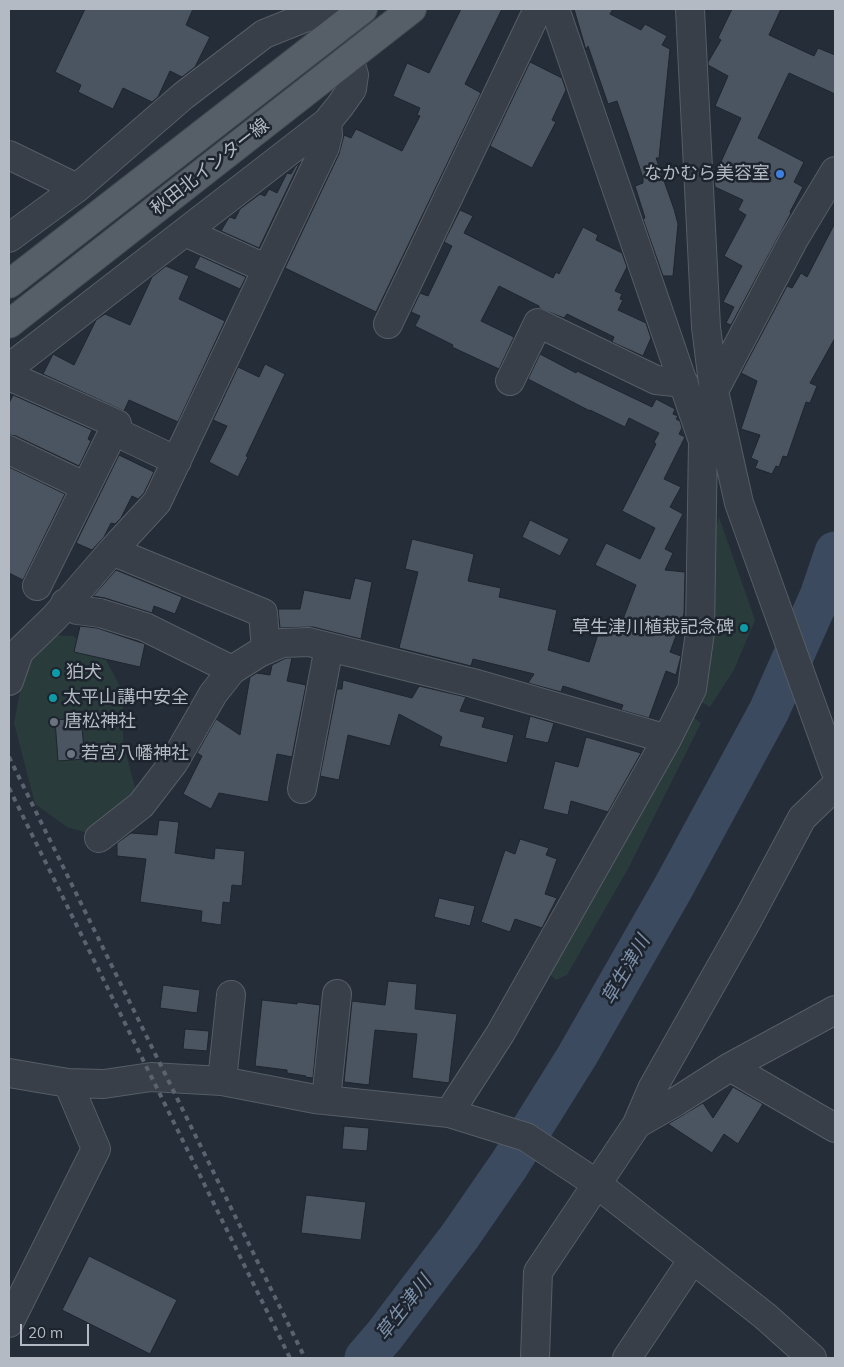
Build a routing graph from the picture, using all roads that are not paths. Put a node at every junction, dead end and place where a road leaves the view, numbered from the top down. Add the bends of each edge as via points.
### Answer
1 (412, 9) edge
2 (538, 9) edge
3 (555, 9) edge
4 (690, 9) edge
5 (357, 13) edge
6 (349, 59) junction
7 (327, 122) junction
8 (9, 155) edge
9 (835, 171) edge
10 (77, 188) junction
11 (185, 232) junction
12 (9, 238) edge
13 (266, 268) junction
14 (9, 284) edge
15 (9, 324) edge
16 (388, 324) dead end
17 (9, 376) edge
18 (510, 381) dead end
19 (684, 383) junction
20 (717, 402) junction
21 (114, 430) junction
22 (704, 441) junction
23 (9, 450) edge
24 (177, 461) junction
25 (86, 487) junction
26 (112, 551) junction
27 (37, 586) dead end
28 (65, 603) junction
29 (329, 648) junction
30 (266, 650) junction
31 (232, 670) junction
32 (9, 681) edge
33 (667, 740) junction
34 (830, 749) edge
35 (835, 786) edge
36 (302, 789) dead end
37 (99, 838) dead end
38 (337, 994) dead end
39 (231, 995) dead end
40 (835, 1010) edge
41 (730, 1067) junction
42 (9, 1073) edge
43 (222, 1081) junction
44 (68, 1083) junction
45 (326, 1100) junction
46 (457, 1115) junction
47 (637, 1124) junction
48 (835, 1128) edge
49 (590, 1179) junction
50 (693, 1259) junction
51 (9, 1323) edge
52 (536, 1358) edge
53 (627, 1358) edge
54 (812, 1358) edge

1 - 6 main road, 秋田北インター線
2 - 16 street
3 - 19 street
4 - 20 street via 706,327
5 - 10 street via 314,14 264,34 184,96
5 - 14 main road, 秋田北インター線
6 - 7 street via 354,75 352,89
6 - 15 main road, 秋田北インター線
7 - 11 street
7 - 13 street via 325,147
8 - 10 street
9 - 20 street via 794,238
10 - 12 street
11 - 13 street
11 - 17 street
13 - 24 street
17 - 21 street via 117,424
18 - 19 street via 538,323 656,380
19 - 22 street
20 - 22 street
20 - 34 street via 739,503
21 - 24 street
21 - 25 street
22 - 33 street via 699,646 692,689
23 - 25 street
24 - 26 street via 158,502
25 - 27 street
26 - 28 street
26 - 30 street via 263,613
28 - 31 street via 77,610 100,613 145,627
28 - 32 street via 19,652
29 - 30 street via 310,642 282,643
29 - 33 street via 477,684
29 - 36 street
30 - 31 street
31 - 37 street via 213,694 174,762 141,805
33 - 46 street
35 - 47 street via 802,818 652,1089
38 - 45 street
39 - 43 street
40 - 41 street
41 - 47 street
41 - 48 street
42 - 44 street
43 - 44 street via 151,1077 104,1084
43 - 45 street
44 - 51 street via 96,1149
45 - 46 street
46 - 49 street via 526,1137
47 - 49 street
49 - 50 street
49 - 52 street via 538,1272
50 - 53 street
50 - 54 street

